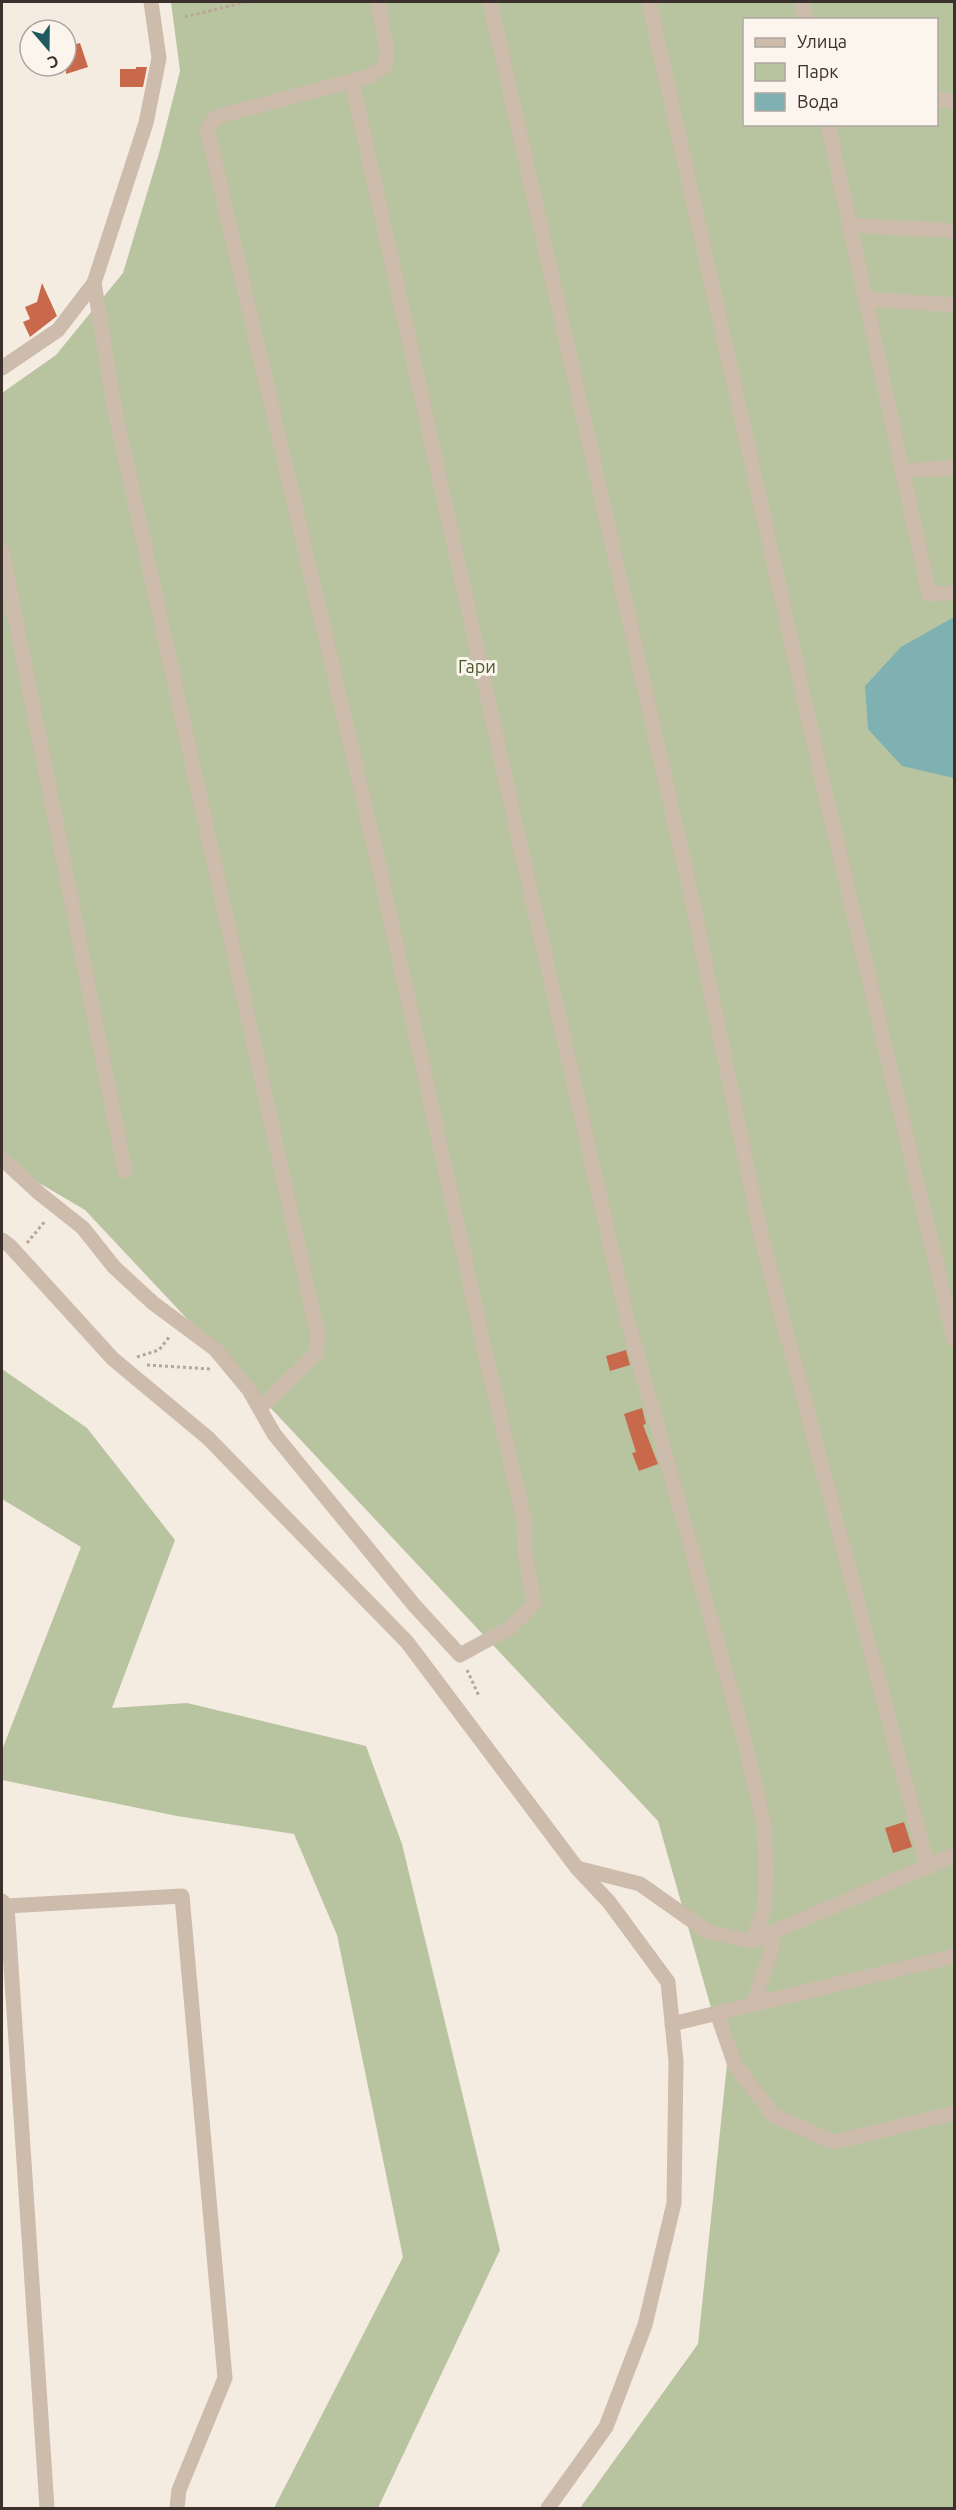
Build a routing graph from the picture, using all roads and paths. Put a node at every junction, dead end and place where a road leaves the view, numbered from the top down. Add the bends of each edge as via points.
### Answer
1 (151, 2) edge
2 (246, 2) edge
3 (378, 2) edge
4 (490, 2) edge
5 (649, 2) edge
6 (802, 2) edge
7 (185, 17) dead end
8 (806, 18) edge
9 (352, 81) junction
10 (938, 100) edge
11 (954, 101) edge
12 (828, 126) edge
13 (850, 225) junction
14 (954, 231) edge
15 (94, 283) junction
16 (866, 300) junction
17 (954, 305) edge
18 (2, 368) edge
19 (954, 468) edge
20 (903, 471) junction
21 (2, 551) edge
22 (954, 592) edge
23 (2, 1159) edge
24 (125, 1171) dead end
25 (57, 1207) junction
26 (2, 1240) edge
27 (18, 1255) junction
28 (165, 1312) junction
29 (954, 1339) edge
30 (118, 1363) junction
31 (232, 1370) junction
32 (263, 1405) dead end
33 (460, 1655) junction
34 (479, 1696) dead end
35 (954, 1855) edge
36 (577, 1868) junction
37 (928, 1868) junction
38 (3, 1905) edge
39 (774, 1932) junction
40 (752, 1941) junction
41 (954, 1956) edge
42 (753, 2005) junction
43 (717, 2013) junction
44 (672, 2024) junction
45 (954, 2113) edge
46 (47, 2508) edge
47 (177, 2508) edge
48 (548, 2508) edge

1 - 15 street via 159,58 146,123
2 - 7 path
3 - 9 street via 387,51 385,66
4 - 37 street via 690,890 762,1240
5 - 29 street via 824,788
6 - 8 street
9 - 33 street via 226,114 214,119 207,129 379,866 524,1519 534,1604 512,1627
9 - 40 street via 627,1318 744,1738 764,1826 764,1910
10 - 11 street
12 - 13 street
13 - 14 street
13 - 16 street
15 - 18 street via 58,330
15 - 32 street via 116,411 318,1336 316,1354
16 - 17 street
16 - 20 street
19 - 20 street
20 - 22 street via 929,594
21 - 24 street
23 - 25 street
25 - 27 path
25 - 28 street via 83,1228 114,1267
26 - 27 street
27 - 30 street
28 - 30 path via 172,1333 159,1350
28 - 31 street via 215,1349
30 - 31 path
30 - 36 street via 208,1438 407,1642
31 - 33 street via 249,1390 274,1434
33 - 34 path
35 - 37 street
36 - 40 street via 640,1884 708,1932
36 - 44 street via 609,1902 668,1982
37 - 39 street
38 - 46 street
38 - 47 street via 182,1896 225,2378 178,2490
39 - 40 street
39 - 42 street
41 - 42 street
42 - 43 street
43 - 44 street
43 - 45 street via 735,2066 774,2116 834,2142
44 - 48 street via 676,2061 674,2203 645,2325 606,2427

